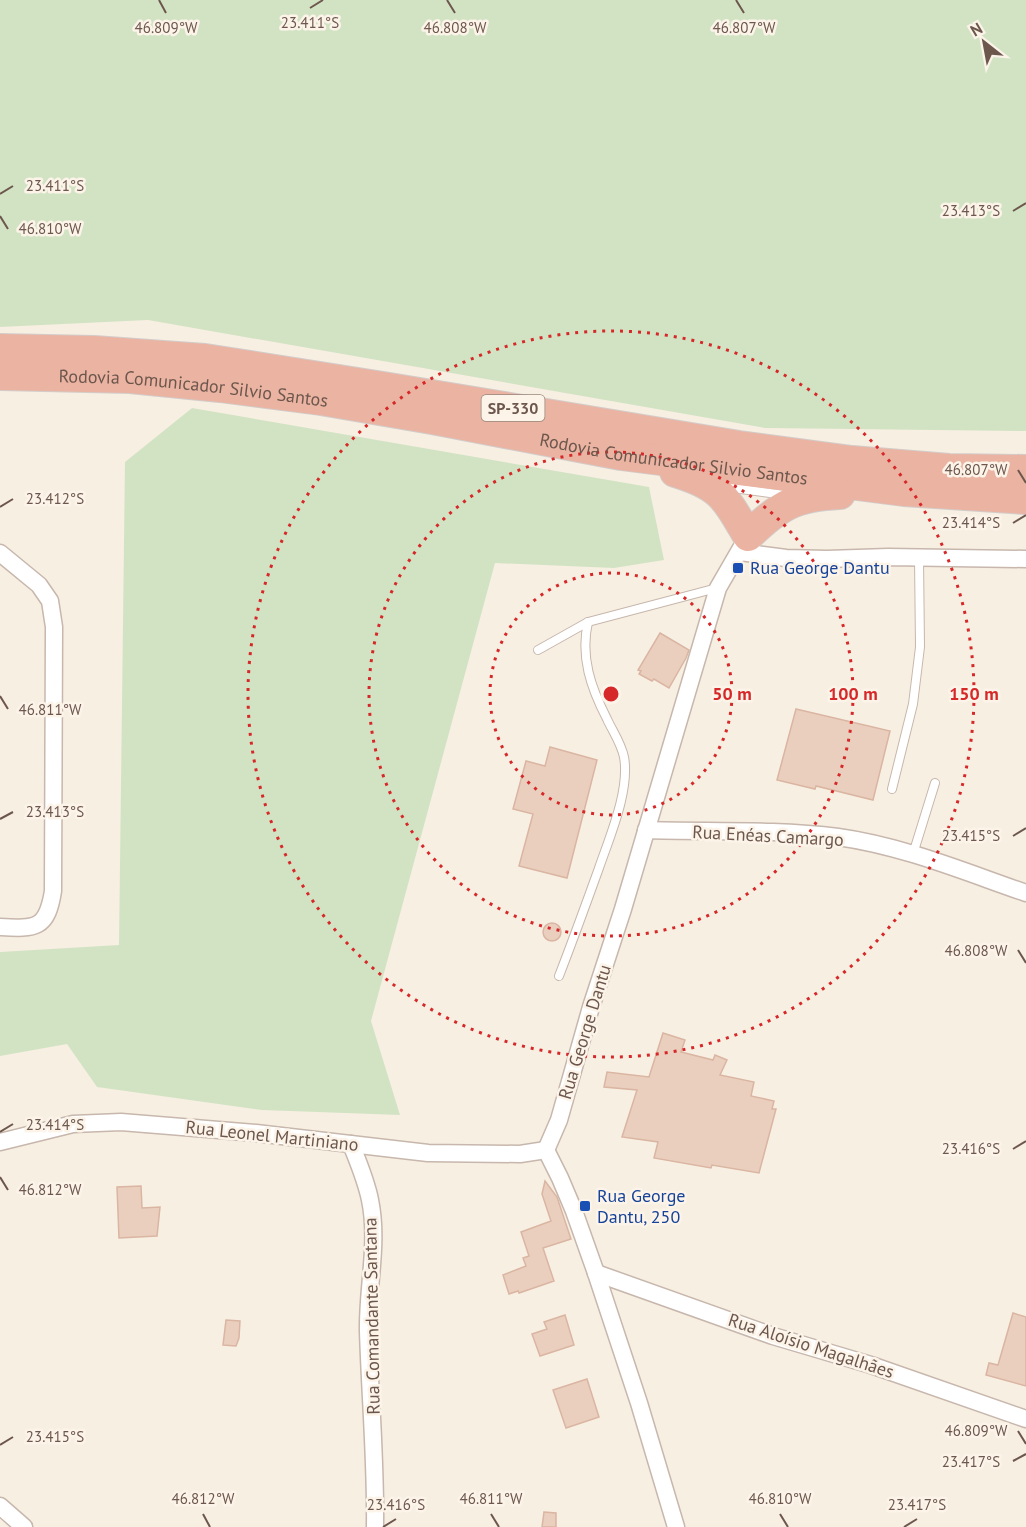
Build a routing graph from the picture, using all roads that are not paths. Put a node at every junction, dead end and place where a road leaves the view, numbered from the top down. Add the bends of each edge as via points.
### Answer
1 (0, 350) edge
2 (0, 375) edge
3 (621, 455) junction
4 (1026, 470) edge
5 (705, 482) junction
6 (904, 491) junction
7 (814, 495) junction
8 (1026, 499) edge
9 (744, 544) junction
10 (0, 553) edge
11 (919, 558) junction
12 (1026, 559) edge
13 (718, 588) junction
14 (588, 622) junction
15 (538, 650) dead end
16 (935, 783) dead end
17 (892, 789) dead end
18 (646, 830) junction
19 (913, 855) junction
20 (1026, 893) edge
21 (0, 927) edge
22 (559, 976) dead end
23 (0, 1142) edge
24 (351, 1144) junction
25 (546, 1150) junction
26 (596, 1273) junction
27 (1026, 1419) edge
28 (0, 1506) edge
29 (24, 1527) edge
30 (375, 1527) edge
31 (676, 1527) edge

1 - 4 highway, Rodovia Comunicador Silvio Santos / SP-330 via 94,351 205,360 738,446 852,461
2 - 3 highway, Rodovia Comunicador Silvio Santos / SP-330 via 130,378 310,399
3 - 5 highway
3 - 6 highway, Rodovia Comunicador Silvio Santos / SP-330
5 - 7 lane via 754,492
5 - 9 highway via 726,501
6 - 7 highway
6 - 8 highway, Rodovia Comunicador Silvio Santos / SP-330
7 - 9 highway via 786,504 769,516
9 - 11 street via 786,558
9 - 13 street, Rua George Dantu
10 - 21 street via 39,585 50,601 54,627 50,911 37,925
11 - 12 street
11 - 17 lane via 920,647 913,704
13 - 14 lane
13 - 18 street, Rua George Dantu
14 - 15 lane
14 - 22 lane via 587,671 620,745 624,782 606,849
16 - 19 lane
18 - 19 street, Rua Enéas Camargo via 794,833 849,839
18 - 25 street, Rua George Dantu via 559,1120
19 - 20 street, Rua Enéas Camargo
23 - 24 street, Rua Leonel Martiniano via 73,1124 121,1122
24 - 25 street, Rua Leonel Martiniano via 452,1154
24 - 30 street, Rua Comandante Santana via 372,1216 368,1328
25 - 26 street
26 - 27 street, Rua Aloísio Magalhães
26 - 31 street
28 - 29 street

